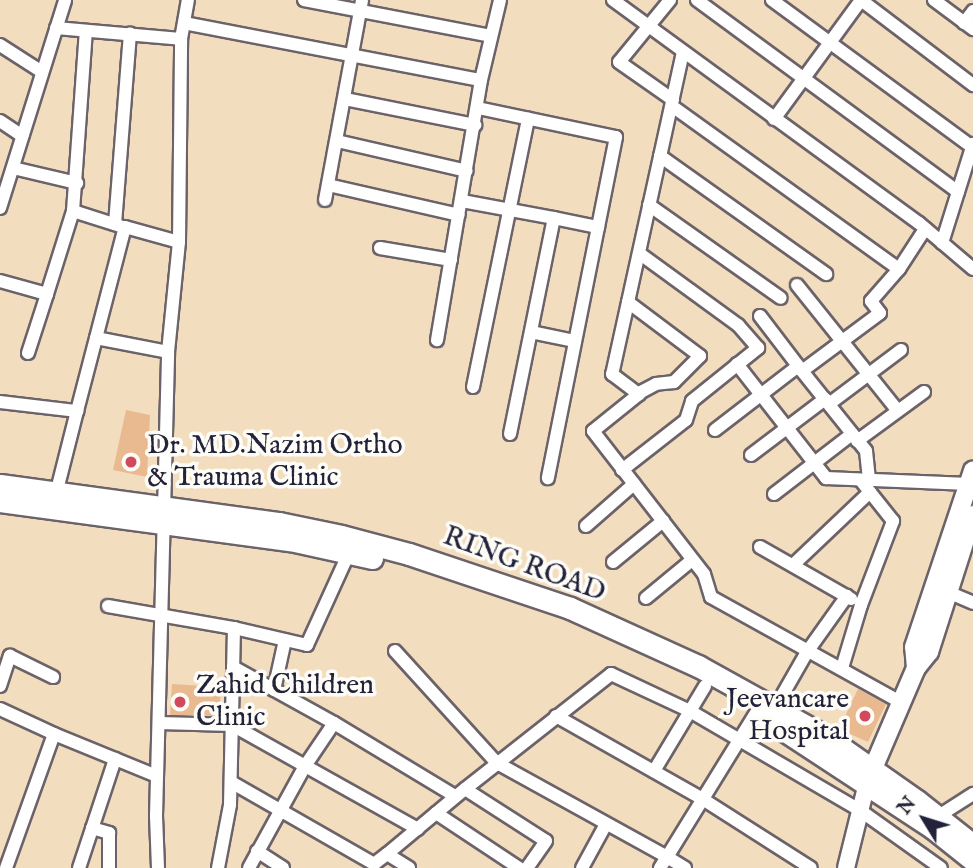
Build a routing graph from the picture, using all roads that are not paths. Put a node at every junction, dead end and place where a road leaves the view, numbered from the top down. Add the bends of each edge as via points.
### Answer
1 (188, 0) edge
2 (304, 0) edge
3 (500, 0) edge
4 (613, 0) edge
5 (670, 0) edge
6 (697, 0) edge
7 (772, 0) edge
8 (861, 0) edge
9 (934, 0) edge
10 (60, 2) edge
11 (360, 6) edge
12 (973, 11) edge
13 (184, 23) junction
14 (969, 26) edge
15 (649, 27) junction
16 (56, 28) junction
17 (86, 31) junction
18 (130, 34) junction
19 (491, 36) junction
20 (181, 39) junction
21 (830, 43) junction
22 (0, 45) edge
23 (684, 52) junction
24 (352, 57) junction
25 (43, 72) junction
26 (803, 79) junction
27 (481, 80) junction
28 (973, 85) edge
29 (345, 99) junction
30 (672, 103) junction
31 (478, 108) junction
32 (528, 119) junction
33 (774, 119) junction
34 (0, 121) edge
35 (475, 125) junction
36 (23, 136) junction
37 (337, 141) junction
38 (972, 146) edge
39 (660, 156) junction
40 (12, 167) junction
41 (467, 171) junction
42 (77, 183) junction
43 (328, 185) junction
44 (958, 192) junction
45 (326, 200) dead end
46 (1, 203) edge
47 (649, 205) junction
48 (461, 208) junction
49 (508, 209) junction
50 (73, 211) junction
51 (554, 218) junction
52 (120, 226) junction
53 (598, 227) junction
54 (925, 229) junction
55 (179, 242) junction
56 (942, 243) junction
57 (380, 248) dead end
58 (639, 253) junction
59 (451, 260) junction
60 (899, 269) junction
61 (973, 269) edge
62 (827, 274) dead end
63 (0, 281) edge
64 (797, 285) dead end
65 (47, 294) junction
66 (781, 298) dead end
67 (628, 302) junction
68 (760, 316) dead end
69 (531, 332) junction
70 (96, 338) junction
71 (437, 340) dead end
72 (575, 341) junction
73 (843, 341) junction
74 (901, 350) dead end
75 (168, 352) junction
76 (28, 353) dead end
77 (737, 364) junction
78 (800, 368) junction
79 (869, 374) junction
80 (473, 387) dead end
81 (924, 391) dead end
82 (639, 393) junction
83 (761, 395) junction
84 (0, 402) edge
85 (827, 402) junction
86 (77, 411) junction
87 (898, 411) junction
88 (788, 428) junction
89 (715, 430) dead end
90 (510, 434) dead end
91 (855, 437) junction
92 (751, 455) dead end
93 (814, 463) junction
94 (622, 470) junction
95 (548, 478) dead end
96 (971, 478) edge
97 (634, 484) junction
98 (0, 485) edge
99 (867, 485) junction
100 (56, 494) junction
101 (774, 494) dead end
102 (0, 501) edge
103 (165, 516) junction
104 (663, 522) junction
105 (968, 524) edge
106 (586, 526) dead end
107 (760, 547) dead end
108 (349, 553) junction
109 (692, 560) junction
110 (613, 562) dead end
111 (793, 565) junction
112 (940, 589) junction
113 (846, 596) junction
114 (646, 598) dead end
115 (973, 603) edge
116 (861, 605) junction
117 (108, 606) dead end
118 (162, 615) junction
119 (234, 628) junction
120 (285, 640) junction
121 (396, 651) dead end
122 (807, 652) junction
123 (5, 654) edge
124 (233, 667) junction
125 (842, 668) junction
126 (53, 677) dead end
127 (0, 686) edge
128 (705, 686) junction
129 (274, 690) junction
130 (902, 703) junction
131 (0, 709) edge
132 (765, 710) junction
133 (690, 711) junction
134 (556, 716) junction
135 (159, 723) junction
136 (334, 723) junction
137 (232, 725) junction
138 (54, 734) junction
139 (740, 739) junction
140 (115, 759) junction
141 (497, 763) junction
142 (305, 766) junction
143 (654, 771) junction
144 (157, 775) junction
145 (868, 778) junction
146 (231, 782) junction
147 (460, 792) junction
148 (973, 794) edge
149 (701, 798) junction
150 (281, 809) junction
151 (862, 811) junction
152 (436, 813) junction
153 (937, 817) junction
154 (606, 824) junction
155 (92, 828) junction
156 (418, 829) junction
157 (973, 845) edge
158 (6, 849) edge
159 (257, 851) junction
160 (387, 854) junction
161 (973, 860) edge
162 (663, 863) edge
163 (372, 866) edge
164 (6, 868) edge
165 (79, 868) edge
166 (109, 868) edge
167 (158, 868) edge
168 (218, 868) edge
169 (249, 868) edge
170 (284, 868) edge
171 (409, 868) edge
172 (519, 868) edge
173 (527, 868) edge
174 (582, 868) edge
175 (685, 868) edge
176 (811, 868) edge
177 (846, 868) edge
178 (941, 868) edge

1 - 13 street
2 - 11 street
3 - 19 street
4 - 15 street
5 - 15 street
6 - 26 street
7 - 21 street
8 - 21 street
8 - 28 street
9 - 14 street
10 - 16 street
11 - 19 street
11 - 24 street
12 - 14 street
13 - 20 street
13 - 24 street
15 - 23 street
15 - 30 street via 619,62
16 - 17 street
16 - 25 street
17 - 18 street
17 - 42 street
18 - 20 street
18 - 52 street
19 - 27 street
20 - 55 street
21 - 26 street
21 - 38 street
22 - 25 street
23 - 30 street
23 - 33 street
24 - 27 street
24 - 29 street
25 - 36 street
26 - 33 street
26 - 44 street
27 - 31 street
29 - 35 street
29 - 37 street
30 - 39 street
30 - 60 street
31 - 32 street
31 - 35 street
32 - 49 street
32 - 53 street via 616,137
33 - 54 street
34 - 36 street
35 - 41 street
36 - 40 street
37 - 41 street
37 - 43 street
38 - 44 street
39 - 47 street
39 - 62 street
40 - 42 street
40 - 46 street
41 - 48 street
42 - 50 street
43 - 45 street
43 - 48 street
44 - 56 street
47 - 58 street
47 - 66 street
48 - 49 street
48 - 59 street
49 - 51 street
49 - 80 street
50 - 52 street
50 - 65 street
51 - 53 street
51 - 69 street
52 - 55 street
52 - 70 street
53 - 72 street
54 - 56 street
54 - 60 street
55 - 75 street
56 - 61 street
57 - 59 street
58 - 67 street
58 - 77 street via 738,325 758,348
59 - 71 street
60 - 73 street via 871,301 880,313
63 - 65 street
64 - 73 street
65 - 76 street
67 - 82 street via 612,374
67 - 82 street via 700,356 673,383 657,384
68 - 78 street
69 - 72 street
69 - 90 street
70 - 75 street
70 - 86 street
72 - 95 street
73 - 78 street
73 - 79 street
74 - 79 street
75 - 103 street
77 - 83 street
77 - 94 street via 692,401 686,420
78 - 83 street
78 - 85 street
79 - 85 street
79 - 87 street
81 - 87 street
82 - 94 street via 593,431
83 - 88 street
83 - 89 street
84 - 86 street
85 - 88 street
85 - 91 street
86 - 100 street
87 - 91 street
88 - 92 street
88 - 93 street
91 - 93 street
91 - 99 street via 866,452
93 - 99 street via 828,479
93 - 101 street
94 - 97 street
96 - 99 street
96 - 105 main road
97 - 104 street
97 - 106 street
98 - 100 highway, RING ROAD
99 - 111 street
99 - 116 street via 893,521
100 - 103 highway, RING ROAD
102 - 103 highway, RING ROAD
103 - 108 highway, RING ROAD
103 - 118 street
103 - 132 highway, RING ROAD via 279,523 409,554 570,608 631,634
104 - 109 street
104 - 110 street
105 - 112 main road
107 - 111 street
108 - 120 street via 307,645
108 - 128 highway, RING ROAD via 477,590 575,626
109 - 114 street
109 - 122 street via 704,574 711,597
111 - 113 street
112 - 115 street
112 - 130 main road via 914,648 916,668
113 - 116 street
113 - 122 street
116 - 125 street
117 - 118 street
118 - 119 street
118 - 135 street
119 - 120 street
119 - 124 street
120 - 129 street
121 - 141 street
122 - 125 street
122 - 132 street
123 - 126 street
123 - 127 street
124 - 129 street
124 - 137 street
125 - 130 street
128 - 132 highway, RING ROAD
128 - 133 street
129 - 136 street
130 - 145 main road
131 - 138 street
132 - 139 street
132 - 145 highway, RING ROAD
133 - 134 street via 611,674
133 - 139 street
133 - 143 street
134 - 141 street
134 - 143 street
135 - 137 street
135 - 144 street
136 - 142 street
136 - 147 street
137 - 142 street
137 - 146 street
138 - 140 street
138 - 158 street
139 - 149 street
139 - 151 street
140 - 144 street
140 - 155 street
141 - 147 street
141 - 154 street
142 - 150 street
142 - 156 street
143 - 149 street
144 - 167 street
145 - 151 main road
145 - 153 highway, RING ROAD
145 - 161 highway, RING ROAD
146 - 150 street
146 - 168 street
147 - 152 street
147 - 173 street via 546,841
148 - 153 street
149 - 162 street
149 - 176 street
150 - 159 street
150 - 163 street
151 - 177 main road
151 - 178 street
152 - 156 street
152 - 172 street
153 - 157 highway, RING ROAD
154 - 162 street
154 - 174 street
155 - 165 street
155 - 166 street via 109,833
156 - 160 street
158 - 164 street
159 - 169 street
159 - 170 street
160 - 163 street
160 - 171 street
162 - 175 street

